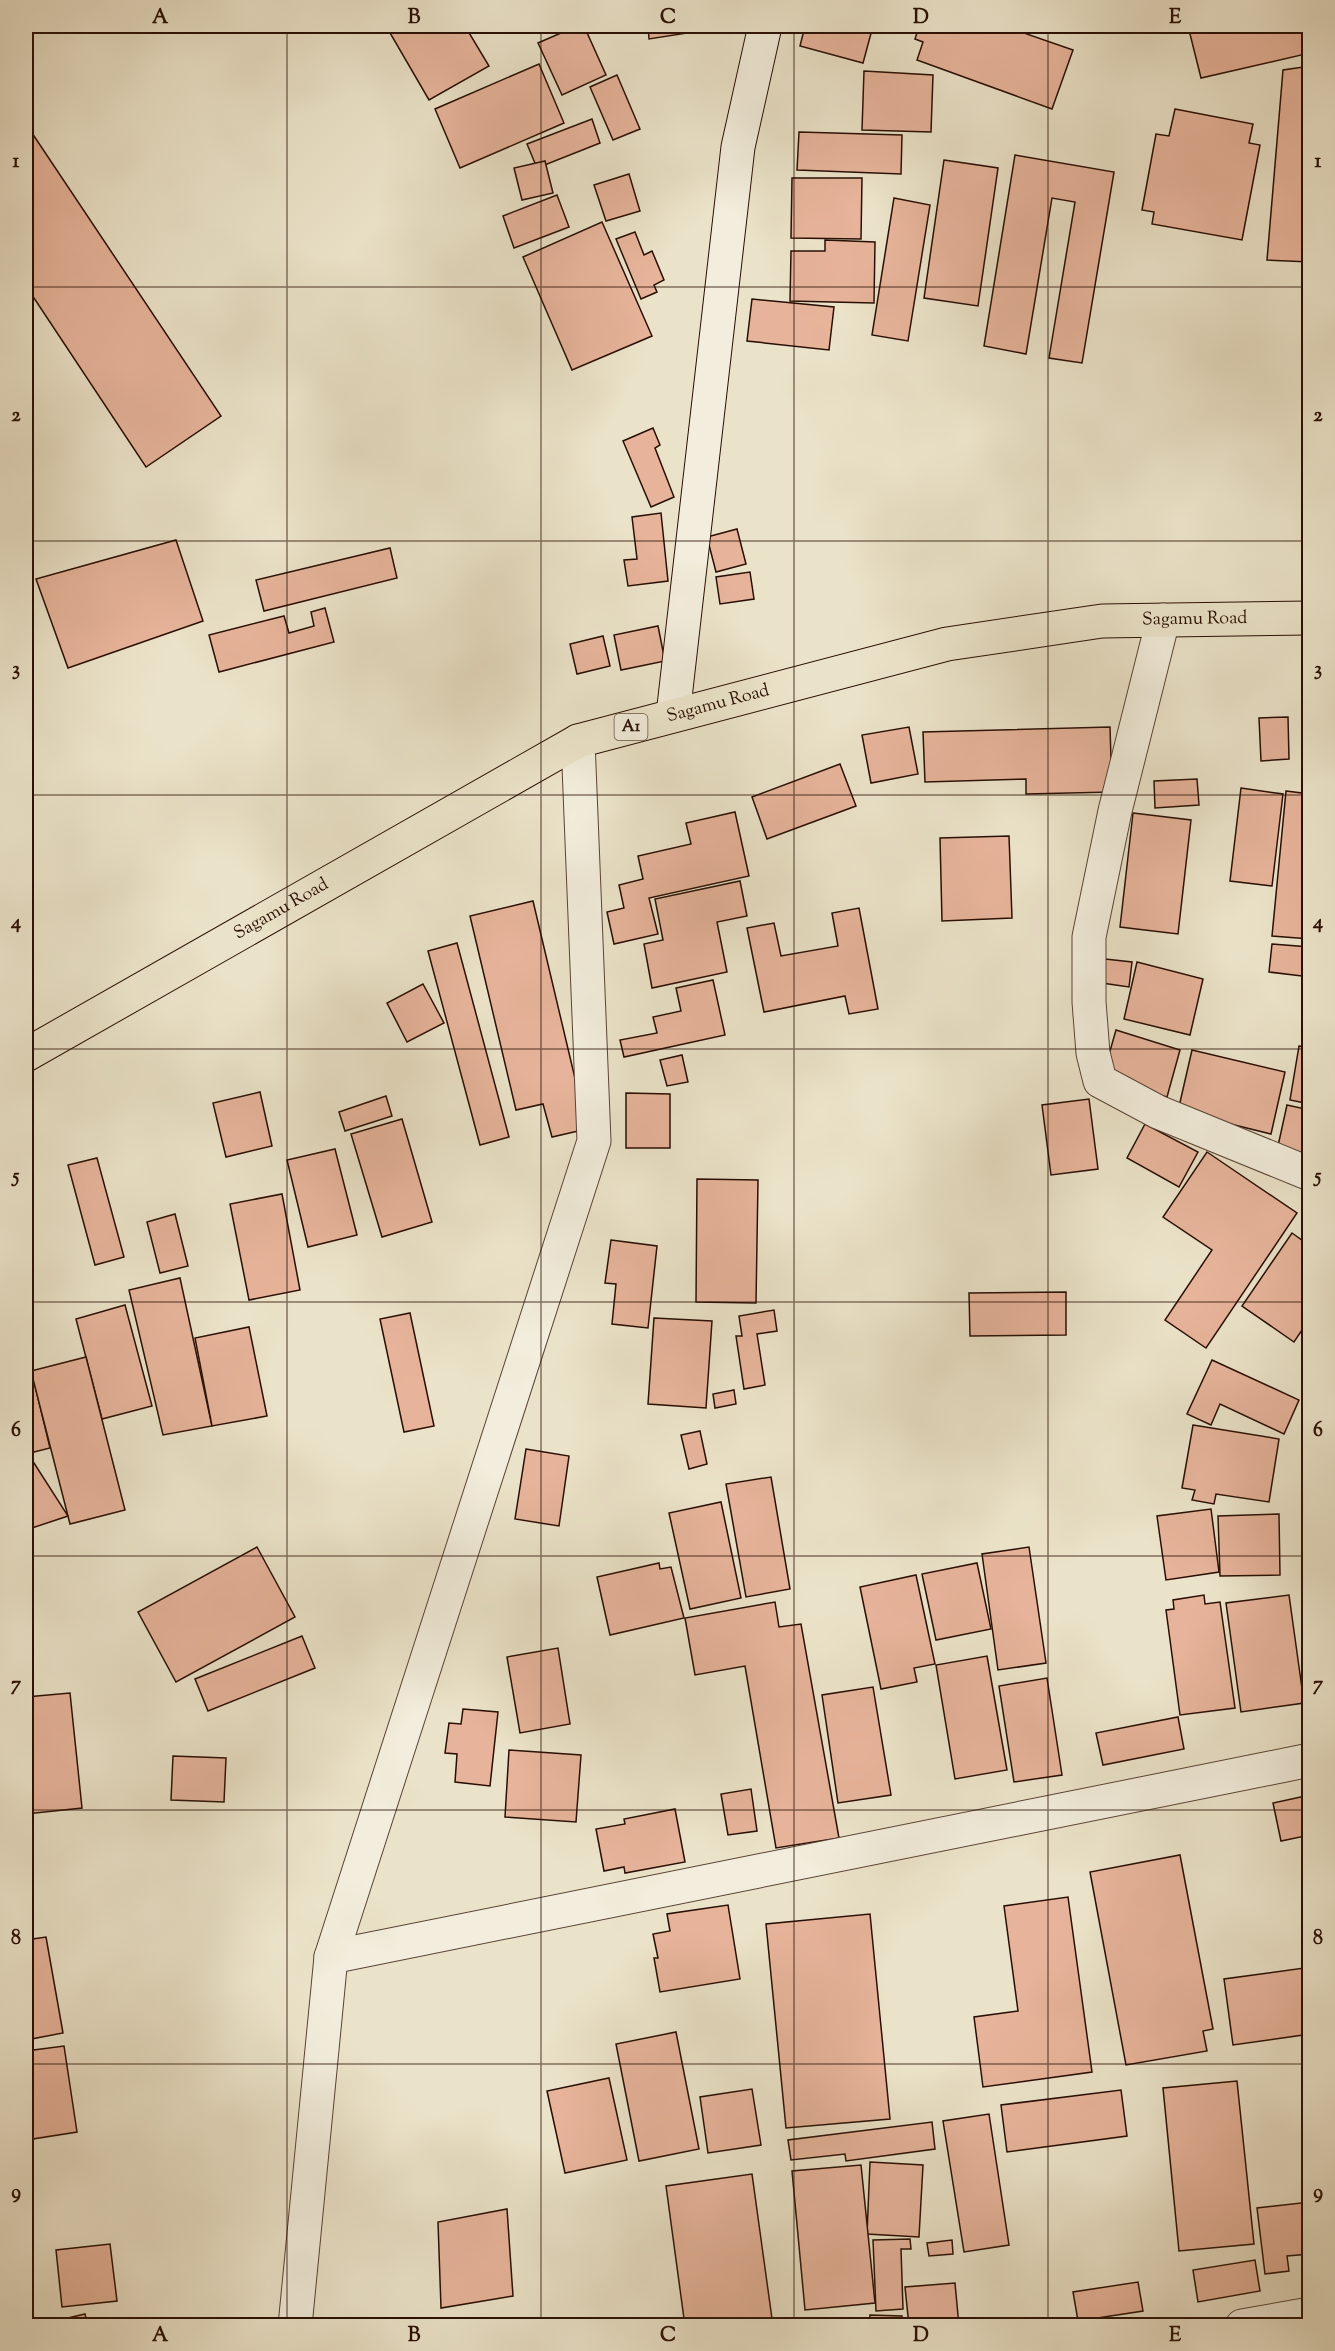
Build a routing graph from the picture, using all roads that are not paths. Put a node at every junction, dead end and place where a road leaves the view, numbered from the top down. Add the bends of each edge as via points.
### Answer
1 (765, 26) edge
2 (1310, 618) edge
3 (1163, 620) junction
4 (673, 716) junction
5 (578, 741) junction
6 (26, 1055) edge
7 (1310, 1174) edge
8 (1310, 1760) edge
9 (330, 1958) junction
10 (1310, 2314) edge
11 (294, 2325) edge
12 (1242, 2325) edge

1 - 4 street via 738,147
2 - 3 highway, Sagamu Road / A1
3 - 4 highway, Sagamu Road / A1 via 1102,621 947,644
3 - 7 street via 1115,811 1089,937 1089,1002 1093,1053 1100,1081 1158,1112
4 - 5 highway, Sagamu Road / A1
5 - 6 highway, Sagamu Road / A1
5 - 9 street via 594,1141
8 - 9 street
9 - 11 street
10 - 12 street

